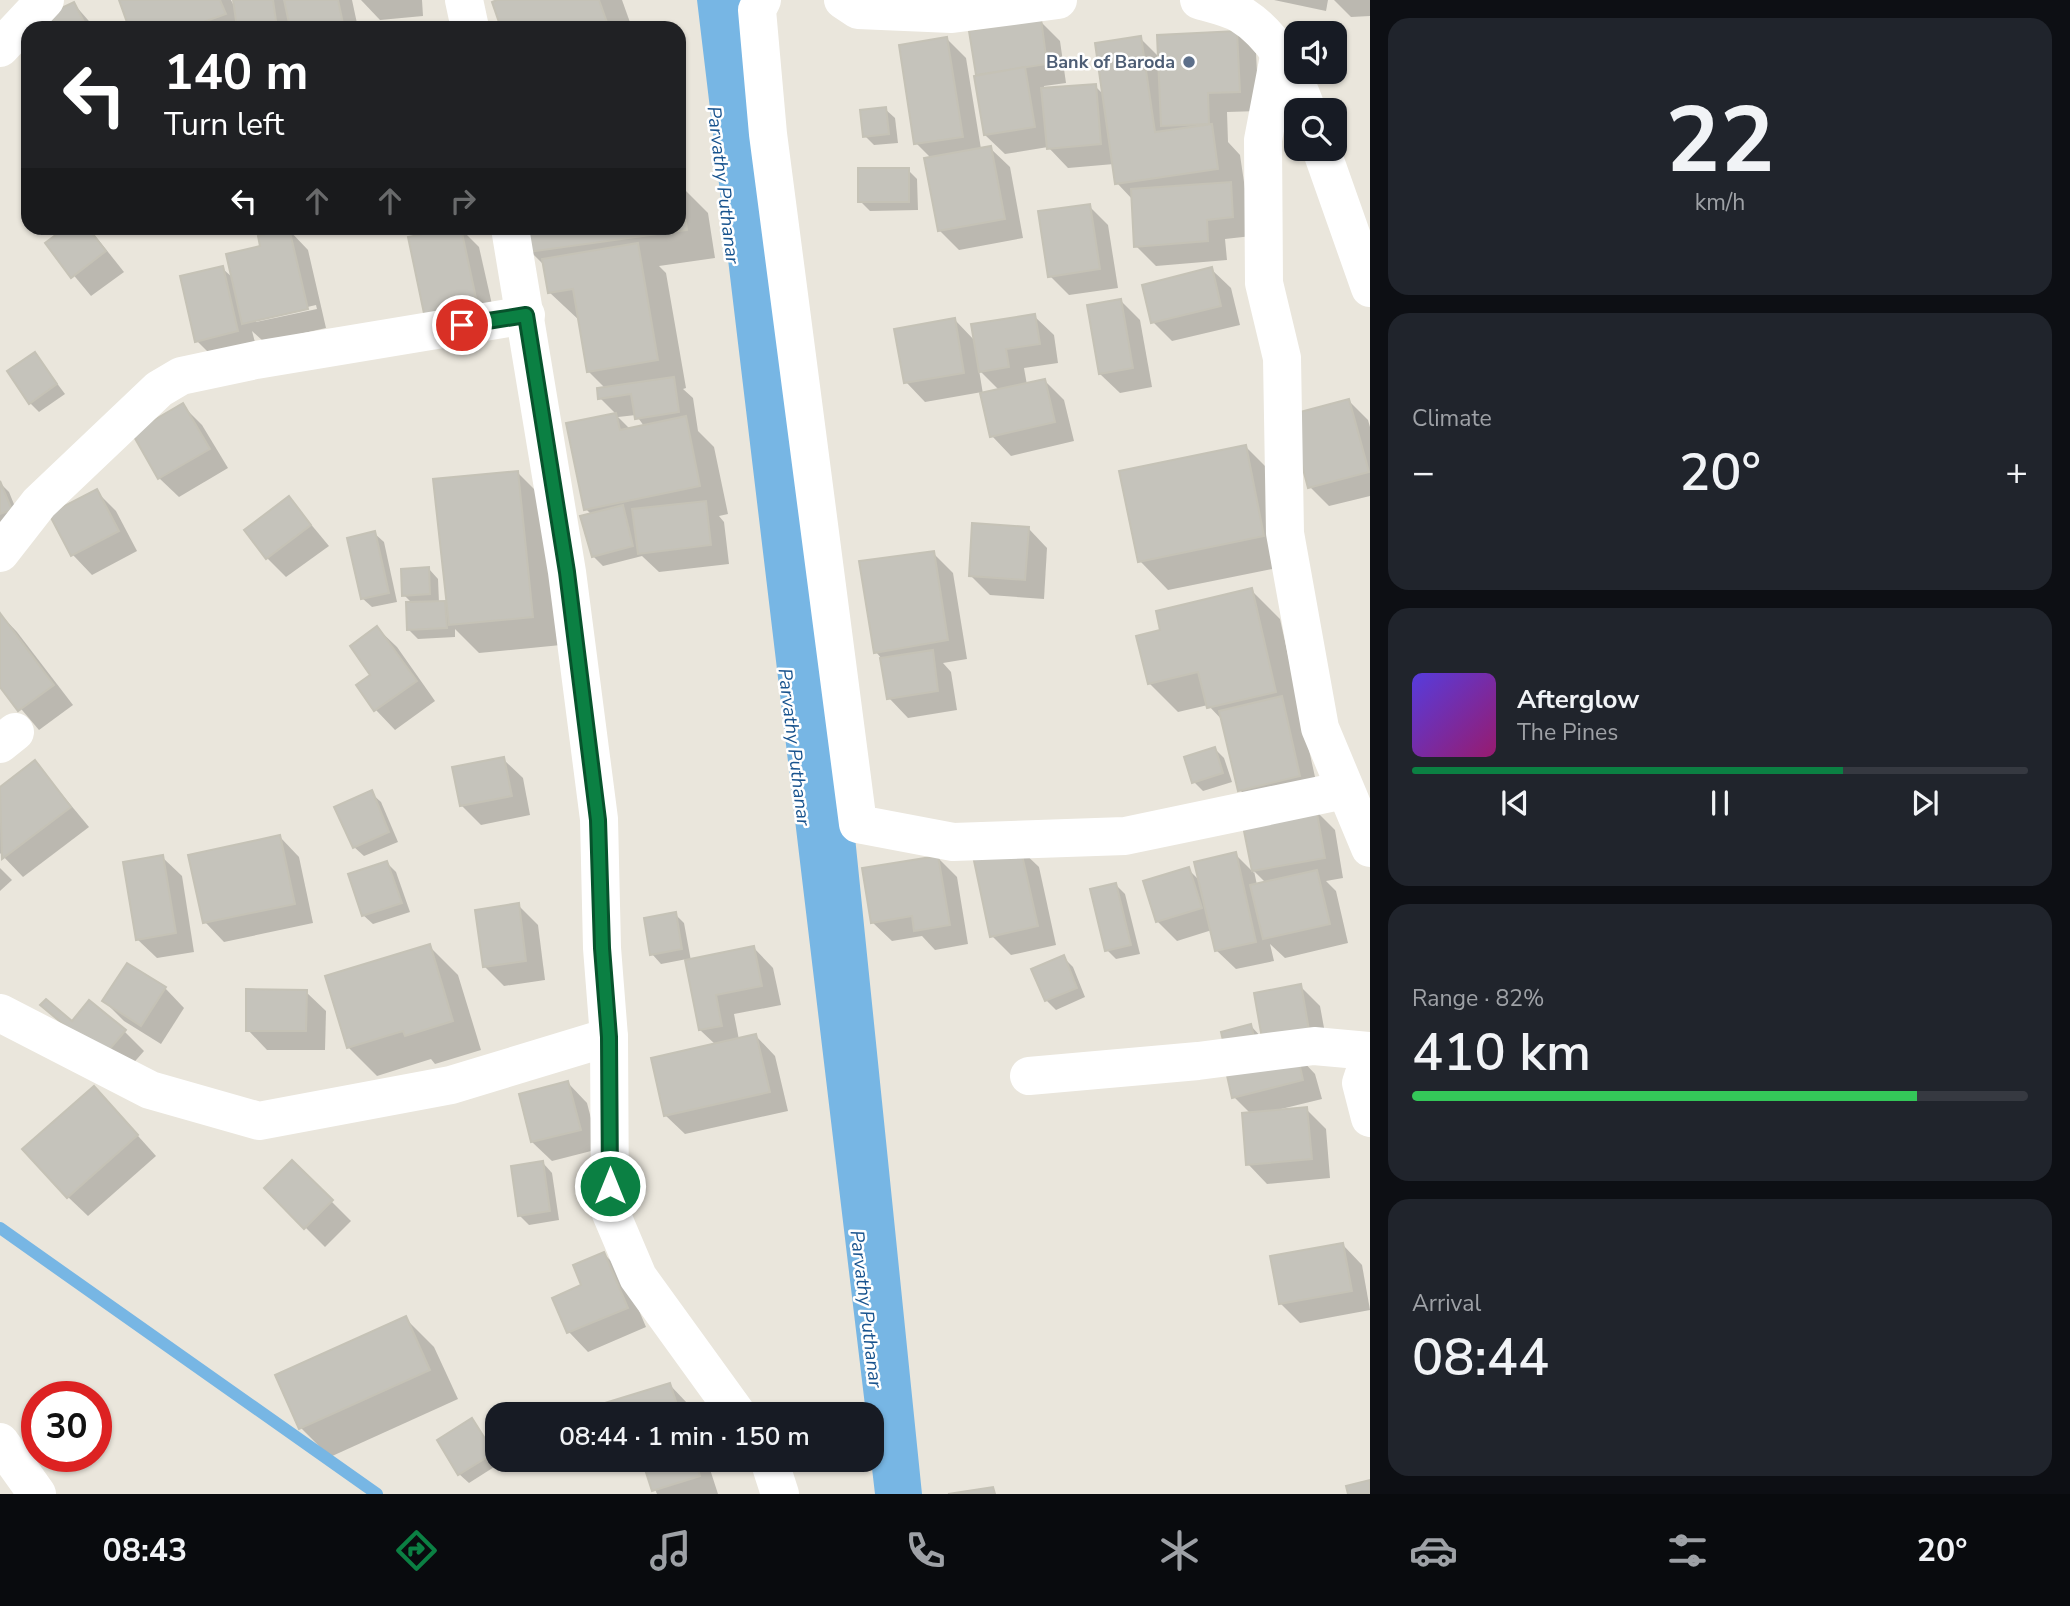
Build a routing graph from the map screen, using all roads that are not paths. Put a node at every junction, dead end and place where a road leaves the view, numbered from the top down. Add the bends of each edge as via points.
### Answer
1 (45, 0) edge
2 (762, 0) edge
3 (843, 0) edge
4 (1058, 0) edge
5 (1199, 0) edge
6 (25, 21) edge
7 (21, 26) edge
8 (0, 48) edge
9 (1280, 51) junction
10 (1303, 98) edge
11 (1325, 161) edge
12 (511, 235) edge
13 (1370, 288) edge
14 (526, 315) junction
15 (0, 553) edge
16 (1345, 790) junction
17 (1370, 848) edge
18 (0, 1013) edge
19 (609, 1037) junction
20 (1370, 1053) edge
21 (1029, 1076) dead end
22 (1370, 1118) edge
23 (728, 1402) edge
24 (0, 1442) edge
25 (773, 1472) edge
26 (37, 1494) edge
27 (780, 1494) edge

1 - 6 street
2 - 16 street via 757,10 768,134 858,824 953,842 1125,836
3 - 4 street via 858,10 952,14
5 - 9 street via 1240,14
7 - 8 street
9 - 10 street
9 - 16 street via 1263,153 1264,283 1282,358 1285,533 1320,727
11 - 13 street
12 - 14 street
14 - 15 street via 181,376 159,389 39,503
14 - 19 street via 567,572 598,820
16 - 17 street
18 - 19 street via 150,1090 259,1121 451,1085
19 - 23 street via 610,1210 638,1277
20 - 21 street via 1314,1046
20 - 22 street via 1361,1083
24 - 26 street
25 - 27 street

